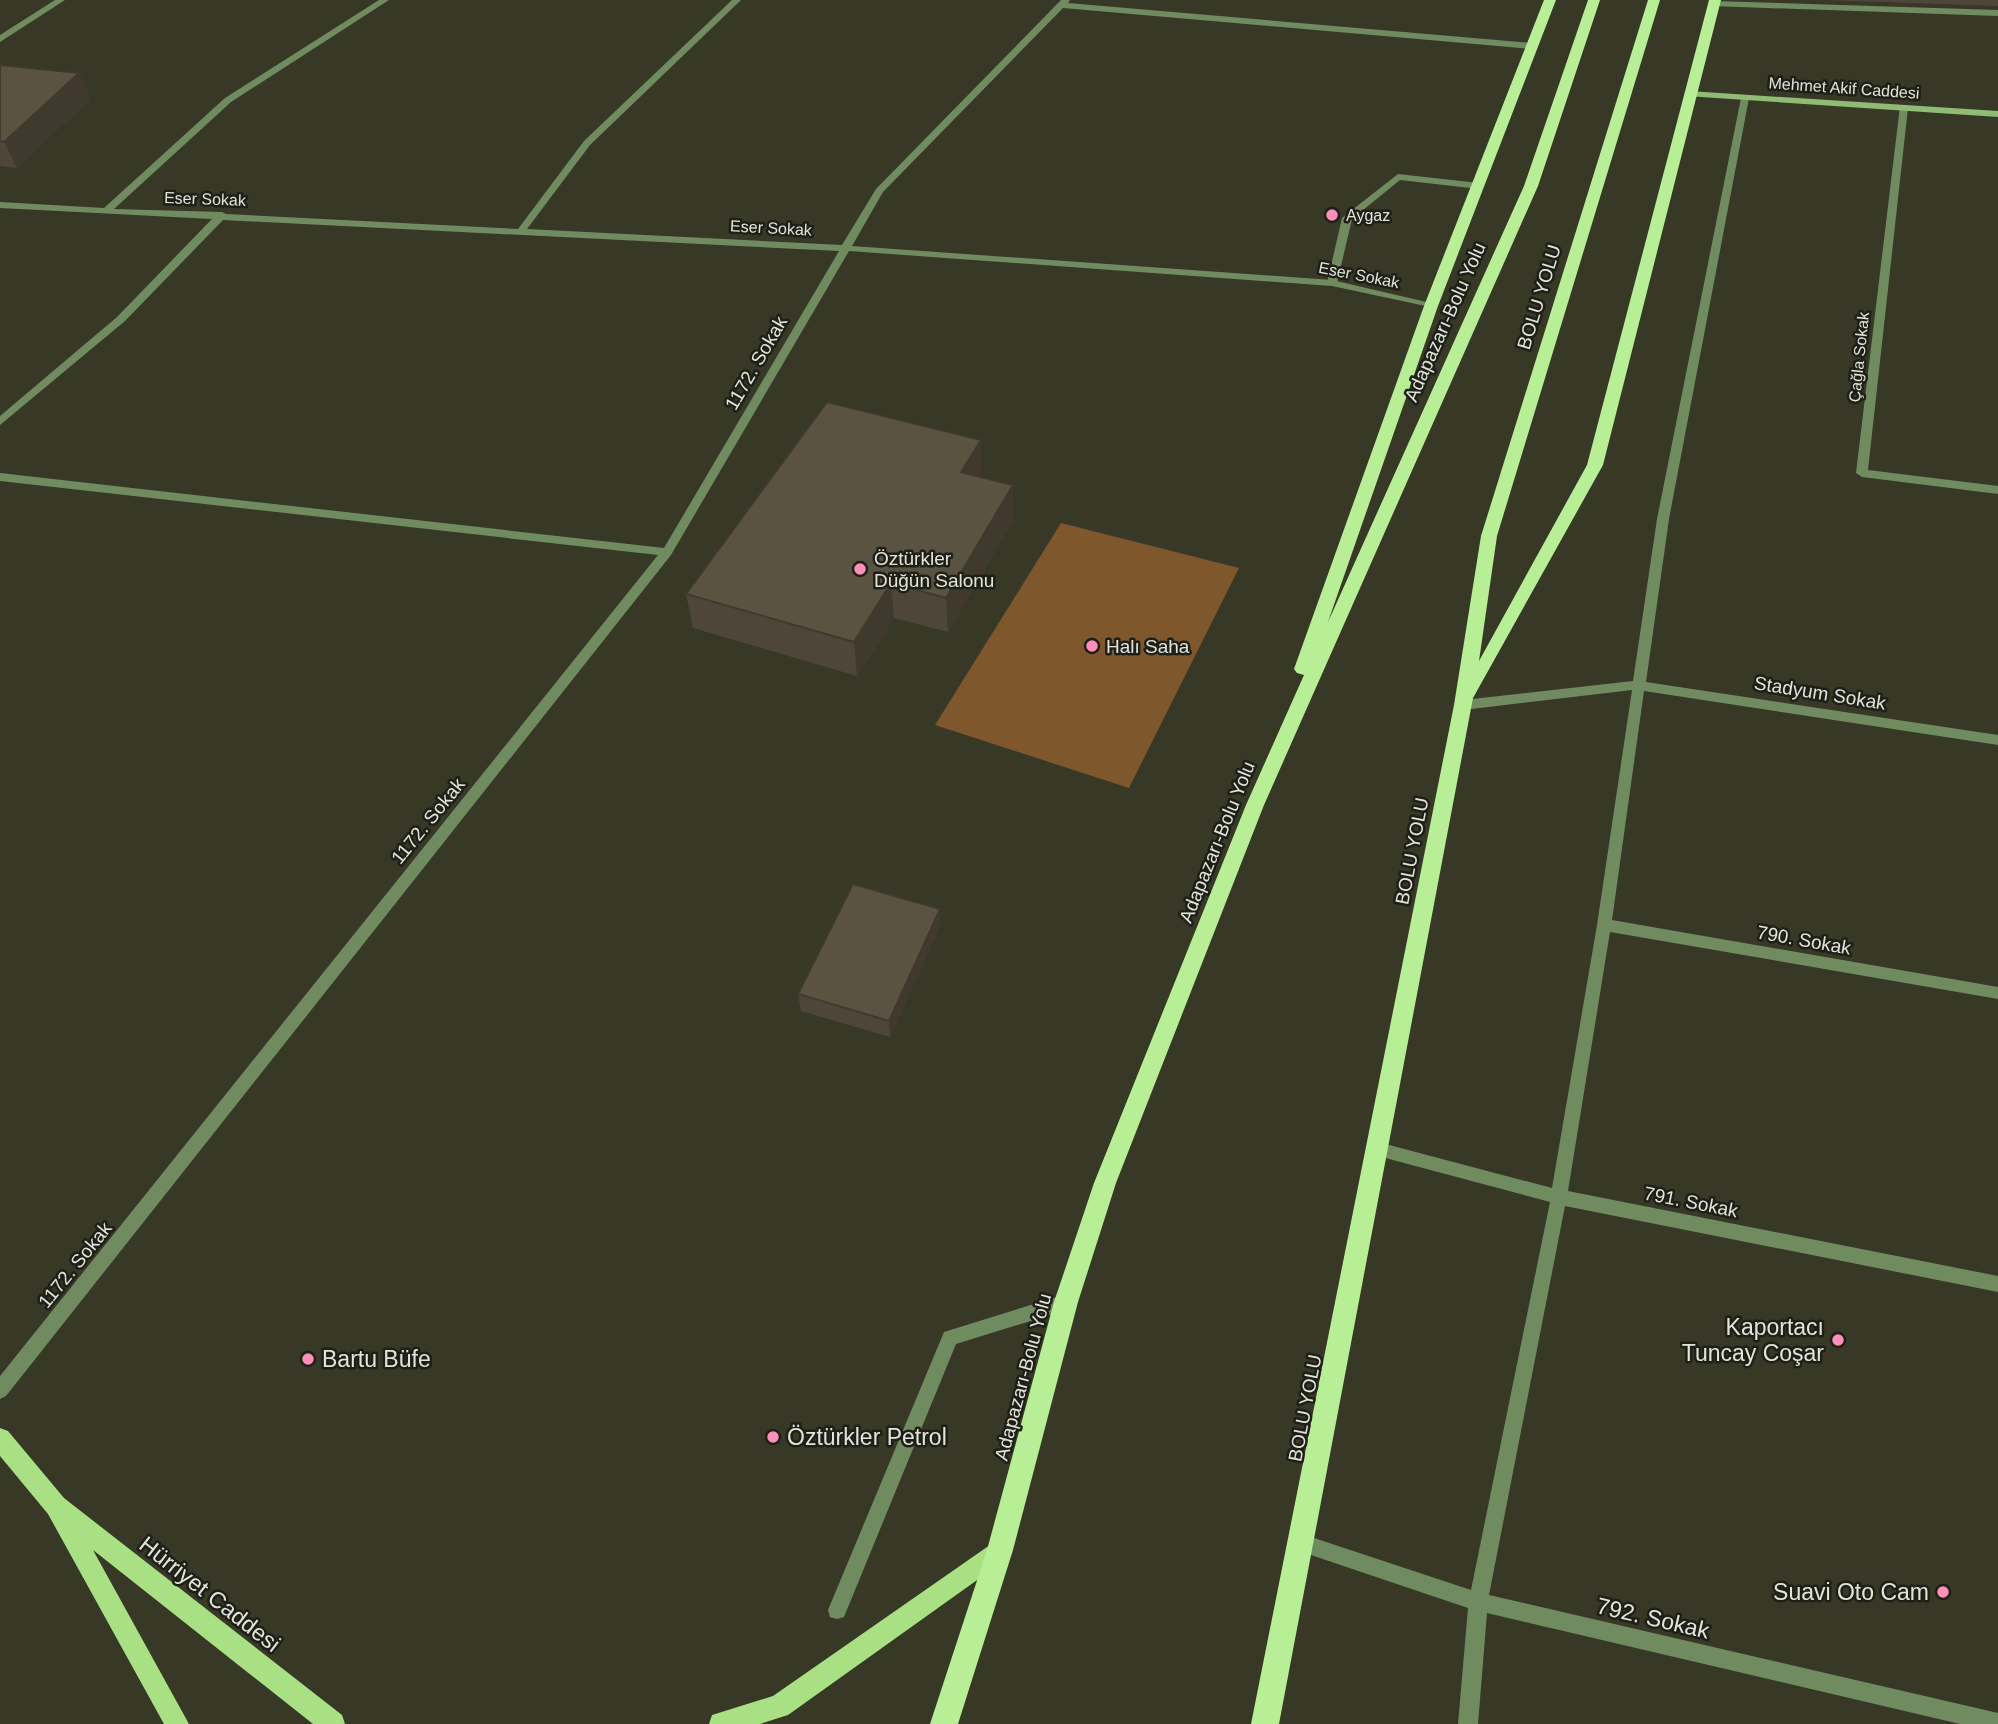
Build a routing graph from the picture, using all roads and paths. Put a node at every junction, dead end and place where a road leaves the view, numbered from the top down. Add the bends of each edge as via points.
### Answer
1 (61, 0) edge
2 (385, 0) edge
3 (737, 0) edge
4 (1550, 0) edge
5 (1594, 0) edge
6 (1654, 0) edge
7 (1064, 2) edge
8 (1714, 2) edge
9 (1998, 13) edge
10 (0, 39) edge
11 (1532, 46) junction
12 (1689, 94) junction
13 (1745, 98) junction
14 (1903, 108) junction
15 (1998, 114) edge
16 (1479, 186) junction
17 (0, 205) edge
18 (106, 211) junction
19 (222, 215) junction
20 (521, 231) junction
21 (845, 248) junction
22 (1332, 283) junction
23 (1431, 306) junction
24 (0, 422) edge
25 (0, 477) edge
26 (1998, 490) edge
27 (667, 552) junction
28 (1637, 685) junction
29 (1463, 705) junction
30 (1998, 740) edge
31 (1255, 805) junction
32 (1604, 925) junction
33 (1998, 993) edge
34 (1378, 1149) junction
35 (1559, 1197) junction
36 (1998, 1284) edge
37 (1066, 1302) junction
38 (0, 1390) edge
39 (0, 1439) edge
40 (56, 1506) junction
41 (1303, 1543) junction
42 (1000, 1550) junction
43 (1478, 1602) junction
44 (837, 1610) dead end
45 (1998, 1723) edge
46 (177, 1724) edge
47 (333, 1724) edge
48 (721, 1724) edge
49 (944, 1724) edge
50 (1265, 1724) edge
51 (1468, 1724) edge

1 - 10 street
2 - 18 street, Eser Sokak via 228,100
3 - 20 street via 587,143
4 - 11 highway
5 - 31 highway, Adapazarı-Bolu Yolu via 1531,186
6 - 29 highway, BOLU YOLU via 1489,536
7 - 11 street
7 - 21 street, 1172. Sokak via 879,191
8 - 9 street
8 - 12 highway
11 - 16 highway
12 - 13 main road, Mehmet Akif Caddesi
12 - 29 highway via 1595,465
13 - 14 main road, Mehmet Akif Caddesi
13 - 28 street via 1663,519
14 - 15 main road, Mehmet Akif Caddesi
14 - 26 street, Çağla Sokak via 1861,473
16 - 22 street via 1398,177 1347,219
16 - 23 highway
17 - 18 street, Eser Sokak
18 - 19 street, Eser Sokak
19 - 20 street, Eser Sokak
19 - 24 street via 121,319
20 - 21 street, Eser Sokak
21 - 22 street, Eser Sokak
21 - 27 street, 1172. Sokak
22 - 23 street, Eser Sokak
23 - 31 highway
25 - 27 street
27 - 38 street, 1172. Sokak
28 - 29 street, Stadyum Sokak
28 - 30 street, Stadyum Sokak
28 - 32 street
29 - 34 highway, BOLU YOLU
31 - 37 highway, Adapazarı-Bolu Yolu via 1105,1183
32 - 33 street, 790. Sokak
32 - 35 street
34 - 35 street, 791. Sokak
34 - 41 highway, BOLU YOLU
35 - 36 street, 791. Sokak
35 - 43 street
37 - 42 highway, Adapazarı-Bolu Yolu
37 - 44 street via 950,1338
39 - 40 main road, Hürriyet Caddesi
40 - 46 main road, Hürriyet Caddesi
40 - 47 main road, Hürriyet Caddesi
41 - 43 street, 792. Sokak
41 - 50 highway, BOLU YOLU
42 - 48 main road via 779,1706
42 - 49 highway, Adapazarı-Bolu Yolu
43 - 45 street, 792. Sokak
43 - 51 street

